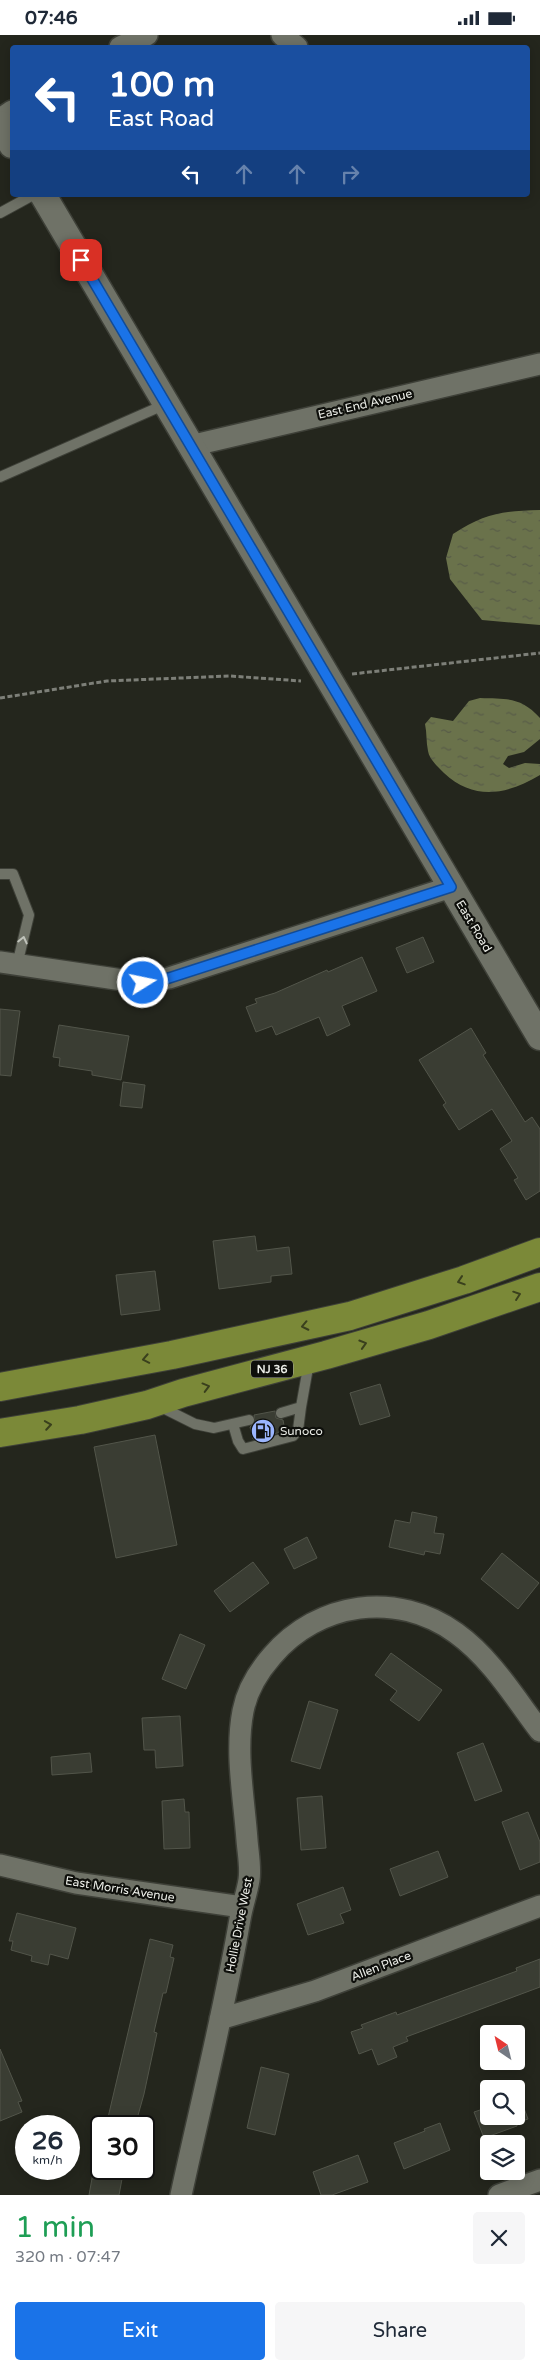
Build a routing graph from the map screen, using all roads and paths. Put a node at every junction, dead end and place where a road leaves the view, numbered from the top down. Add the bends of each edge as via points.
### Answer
1 (147, 35) edge
2 (282, 35) edge
3 (124, 45) edge
4 (294, 45) edge
5 (0, 123) edge
6 (10, 141) edge
7 (29, 197) edge
8 (44, 197) edge
9 (0, 213) edge
10 (540, 364) edge
11 (166, 404) junction
12 (190, 446) junction
13 (0, 477) edge
14 (540, 653) edge
15 (347, 674) dead end
16 (306, 680) dead end
17 (0, 698) edge
18 (0, 874) edge
19 (451, 887) junction
20 (9, 964) edge
21 (540, 1037) edge
22 (540, 1252) edge
23 (540, 1287) edge
24 (310, 1359) junction
25 (0, 1387) edge
26 (154, 1403) junction
27 (301, 1407) junction
28 (281, 1413) dead end
29 (249, 1420) dead end
30 (233, 1424) junction
31 (0, 1433) edge
32 (540, 1731) edge
33 (0, 1865) edge
34 (540, 1906) edge
35 (242, 1907) junction
36 (220, 2019) junction
37 (540, 2180) edge
38 (180, 2195) edge
39 (499, 2195) edge

1 - 3 street
2 - 4 street
5 - 6 street
7 - 9 lane
8 - 11 street, East Road
10 - 12 street, East End Avenue
11 - 12 street, East Road
11 - 13 lane
12 - 19 street, East Road
14 - 15 path
16 - 17 path via 230,676 107,681
20 -> 18 lane via 29,915 13,874
19 - 20 street via 169,978 143,983
19 - 21 street, East Road
22 -> 25 highway via 350,1316 172,1355
24 -> 23 highway, NJ 36 via 429,1325
26 -> 24 highway, NJ 36
24 - 27 lane
26 - 30 lane via 195,1425 214,1428
31 -> 26 highway, NJ 36 via 80,1420
27 - 28 lane
27 - 30 lane via 298,1430 293,1436 243,1449
29 - 30 lane
32 - 35 street, Hollie Drive West via 475,1649 456,1633 419,1613 386,1606 349,1609 326,1616 293,1634 270,1657 249,1690 242,1722 249,1879
33 - 35 street, East Morris Avenue via 76,1883
34 - 36 street, Allen Place via 314,1991
35 - 36 street, Hollie Drive West
36 - 38 street, Hollie Drive West
37 - 39 street

